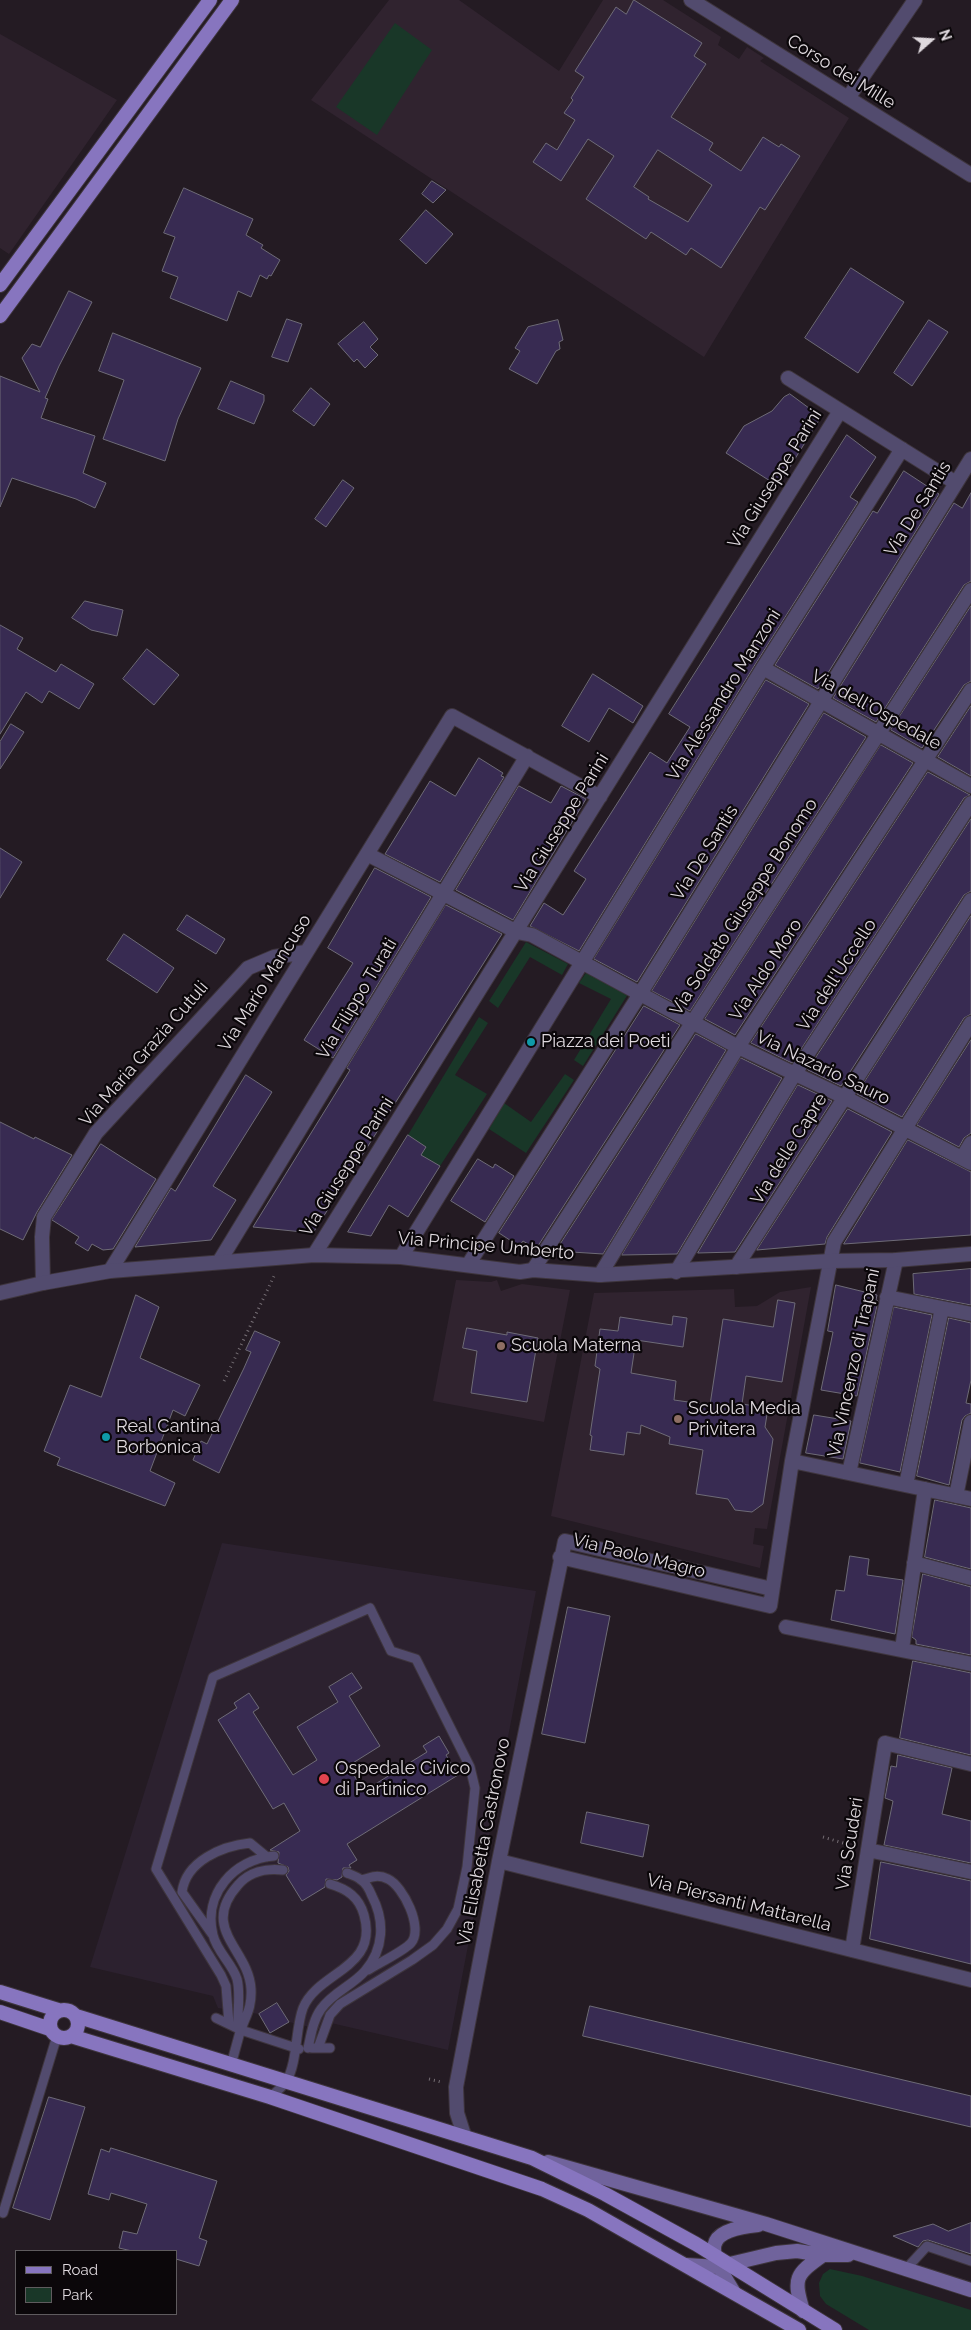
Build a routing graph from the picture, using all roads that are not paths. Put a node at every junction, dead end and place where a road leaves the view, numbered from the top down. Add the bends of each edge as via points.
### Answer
1 (210, 0) edge
2 (232, 0) edge
3 (691, 0) edge
4 (915, 0) edge
5 (848, 98) junction
6 (971, 175) edge
7 (0, 285) edge
8 (0, 316) edge
9 (788, 378) dead end
10 (840, 411) junction
11 (902, 449) junction
12 (971, 459) edge
13 (956, 483) junction
14 (971, 590) edge
15 (763, 668) junction
16 (971, 690) edge
17 (821, 701) junction
18 (878, 734) junction
19 (527, 756) junction
20 (927, 760) junction
21 (971, 786) edge
22 (600, 796) junction
23 (971, 803) edge
24 (367, 854) junction
25 (443, 893) junction
26 (971, 900) edge
27 (517, 932) junction
28 (306, 952) junction
29 (580, 963) junction
30 (640, 994) junction
31 (692, 1022) junction
32 (971, 1023) edge
33 (738, 1047) junction
34 (794, 1075) junction
35 (844, 1098) junction
36 (905, 1128) junction
37 (971, 1143) edge
38 (966, 1160) edge
39 (971, 1254) edge
40 (314, 1255) junction
41 (401, 1257) junction
42 (896, 1260) junction
43 (830, 1261) junction
44 (219, 1262) junction
45 (468, 1264) junction
46 (736, 1267) junction
47 (110, 1270) junction
48 (533, 1270) junction
49 (676, 1272) junction
50 (600, 1275) junction
51 (43, 1283) junction
52 (0, 1293) edge
53 (887, 1297) junction
54 (942, 1308) junction
55 (971, 1314) edge
56 (971, 1422) edge
57 (792, 1461) junction
58 (849, 1474) junction
59 (906, 1485) junction
60 (925, 1489) junction
61 (956, 1496) junction
62 (971, 1499) edge
63 (560, 1557) junction
64 (914, 1563) junction
65 (971, 1578) edge
66 (772, 1589) junction
67 (786, 1627) dead end
68 (902, 1649) junction
69 (971, 1664) edge
70 (971, 1764) edge
71 (868, 1850) junction
72 (499, 1861) junction
73 (283, 1870) dead end
74 (971, 1872) edge
75 (347, 1873) dead end
76 (362, 1880) junction
77 (330, 1884) dead end
78 (213, 1935) junction
79 (852, 1950) junction
80 (364, 1973) junction
81 (971, 1980) edge
82 (0, 1992) edge
83 (58, 2010) junction
84 (0, 2012) edge
85 (76, 2016) junction
86 (216, 2018) dead end
87 (236, 2028) junction
88 (60, 2034) junction
89 (308, 2048) junction
90 (318, 2048) junction
91 (330, 2048) dead end
92 (296, 2049) junction
93 (231, 2065) junction
94 (286, 2081) junction
95 (270, 2098) junction
96 (464, 2136) junction
97 (532, 2158) junction
98 (3, 2213) dead end
99 (766, 2224) junction
100 (823, 2254) junction
101 (856, 2254) junction
102 (971, 2261) edge
103 (720, 2262) junction
104 (687, 2265) junction
105 (906, 2269) junction
106 (971, 2290) edge
107 (733, 2292) junction
108 (803, 2311) junction
109 (799, 2330) edge
110 (835, 2330) edge

1 - 7 main road
2 - 8 main road
3 - 5 street, Corso dei Mille
4 - 5 street
5 - 6 street, Corso dei Mille
9 - 10 street
10 - 11 street
10 - 22 street, Via Giuseppe Parini
11 - 13 street
11 - 15 street, Via Alessandro Manzoni
12 - 13 street, Via De Santis
13 - 17 street, Via De Santis
14 - 18 street, Via Soldato Giuseppe Bonomo
15 - 17 street, Via dell'Ospedale
15 - 29 street, Via Alessandro Manzoni
16 - 20 street, Via Aldo Moro
17 - 18 street, Via dell'Ospedale
17 - 30 street, Via De Santis
18 - 20 street, Via dell'Ospedale
18 - 31 street, Via Soldato Giuseppe Bonomo
19 - 22 street
19 - 24 street, Via Mario Mancuso via 452,716
19 - 25 street, Via Filippo Turati
20 - 21 street, Via dell'Ospedale
20 - 33 street, Via Aldo Moro
22 - 27 street, Via Giuseppe Parini
23 - 34 street, Via dell'Uccello
24 - 25 street, Via Nazario Sauro
24 - 28 street, Via Mario Mancuso
25 - 27 street, Via Nazario Sauro
25 - 44 street, Via Filippo Turati
26 - 35 street, Via delle Capre
27 - 29 street, Via Nazario Sauro via 532,935
27 - 40 street, Via Giuseppe Parini
28 - 47 street, Via Mario Mancuso
28 - 51 street, Via Maria Grazia Cutuli via 274,957 248,968 96,1133 44,1218
29 - 30 street, Via Nazario Sauro
29 - 41 street
30 - 31 street, Via Nazario Sauro
30 - 45 street, Via De Santis
31 - 33 street, Via Nazario Sauro
31 - 48 street, Via Soldato Giuseppe Bonomo
32 - 36 street, Via Paolo Magro
33 - 34 street, Via Nazario Sauro
33 - 50 street, Via Aldo Moro
34 - 35 street, Via Nazario Sauro
34 - 49 street, Via dell'Uccello
35 - 36 street, Via Nazario Sauro
35 - 46 street, Via delle Capre
36 - 38 street, Via Nazario Sauro
36 - 43 street, Via Paolo Magro via 834,1242
37 - 38 street
39 - 42 street, Via Principe Umberto
40 - 41 street, Via Principe Umberto
40 - 44 street, Via Principe Umberto
41 - 45 street, Via Principe Umberto
42 - 43 street, Via Principe Umberto
42 - 53 street, Via Vincenzo di Trapani
43 - 46 street, Via Principe Umberto
43 - 57 street, Via Paolo Magro
44 - 47 street, Via Principe Umberto
45 - 48 street, Via Principe Umberto via 520,1272
46 - 49 street, Via Principe Umberto
47 - 51 street, Via Principe Umberto
48 - 50 street, Via Principe Umberto
49 - 50 street, Via Principe Umberto
51 - 52 street, Via Principe Umberto
53 - 54 street
53 - 58 street, Via Vincenzo di Trapani
54 - 55 street
54 - 59 street
56 - 61 street
57 - 58 street
57 - 66 street, Via Paolo Magro
58 - 59 street
59 - 60 street
60 - 61 street
60 - 64 street
61 - 62 street
63 - 66 street, Via Paolo Magro via 565,1541
63 - 66 street, Via Paolo Magro via 770,1606
63 - 72 street, Via Elisabetta Castronovo
64 - 65 street
64 - 68 street
67 - 68 street
68 - 69 street
70 - 71 street, Via Scuderi via 885,1743
71 - 74 street
71 - 79 street, Via Scuderi
72 - 79 street, Via Piersanti Mattarella
72 - 96 street, Via Elisabetta Castronovo via 456,2086 457,2113
73 - 87 lane via 268,1869 249,1876 233,1890 225,1910 230,1943 243,1961 251,1981 250,2013
75 - 76 lane
76 - 80 lane via 377,1905 381,1932 379,1947
76 - 80 lane via 378,1875 390,1879 411,1907 416,1931 412,1942
77 - 92 lane via 351,1893 358,1902 365,1921 364,1942 353,1962 310,1997 304,2007
78 - 78 lane via 182,1892 184,1880 200,1861 230,1845 250,1843 270,1857 242,1865 223,1882 212,1907
78 - 87 lane via 238,1983
79 - 81 street, Via Piersanti Mattarella
80 - 89 lane via 331,1996 322,2007 312,2027
82 - 83 main road
83 - 85 main road via 69,2010
83 - 88 main road via 50,2019
84 - 88 main road
85 - 88 main road via 78,2027
85 - 93 main road
86 - 87 lane
87 - 90 lane via 221,1974 156,1869 213,1677 370,1608 391,1651 416,1659 470,1767 475,1788 467,1867 458,1909 447,1928 433,1945 412,1960 340,2004 330,2015
87 - 92 lane
87 - 93 lane
88 - 95 main road
88 - 98 lane
89 - 90 lane
89 - 92 lane
90 - 91 lane
92 - 94 lane
93 - 94 main road
94 - 95 lane
94 - 96 main road
95 - 104 main road via 542,2189 588,2210
96 - 97 main road
97 - 99 main road
97 - 103 main road via 605,2194
99 - 101 main road
99 - 103 main road via 722,2234 714,2243
100 - 101 main road
100 - 103 main road via 797,2251
100 - 108 main road via 802,2269 799,2277 797,2289
101 - 105 main road
102 - 105 lane via 927,2246
103 - 104 main road
103 - 107 main road
103 - 108 main road
104 - 107 main road
105 - 106 main road
107 - 109 main road
108 - 110 main road

